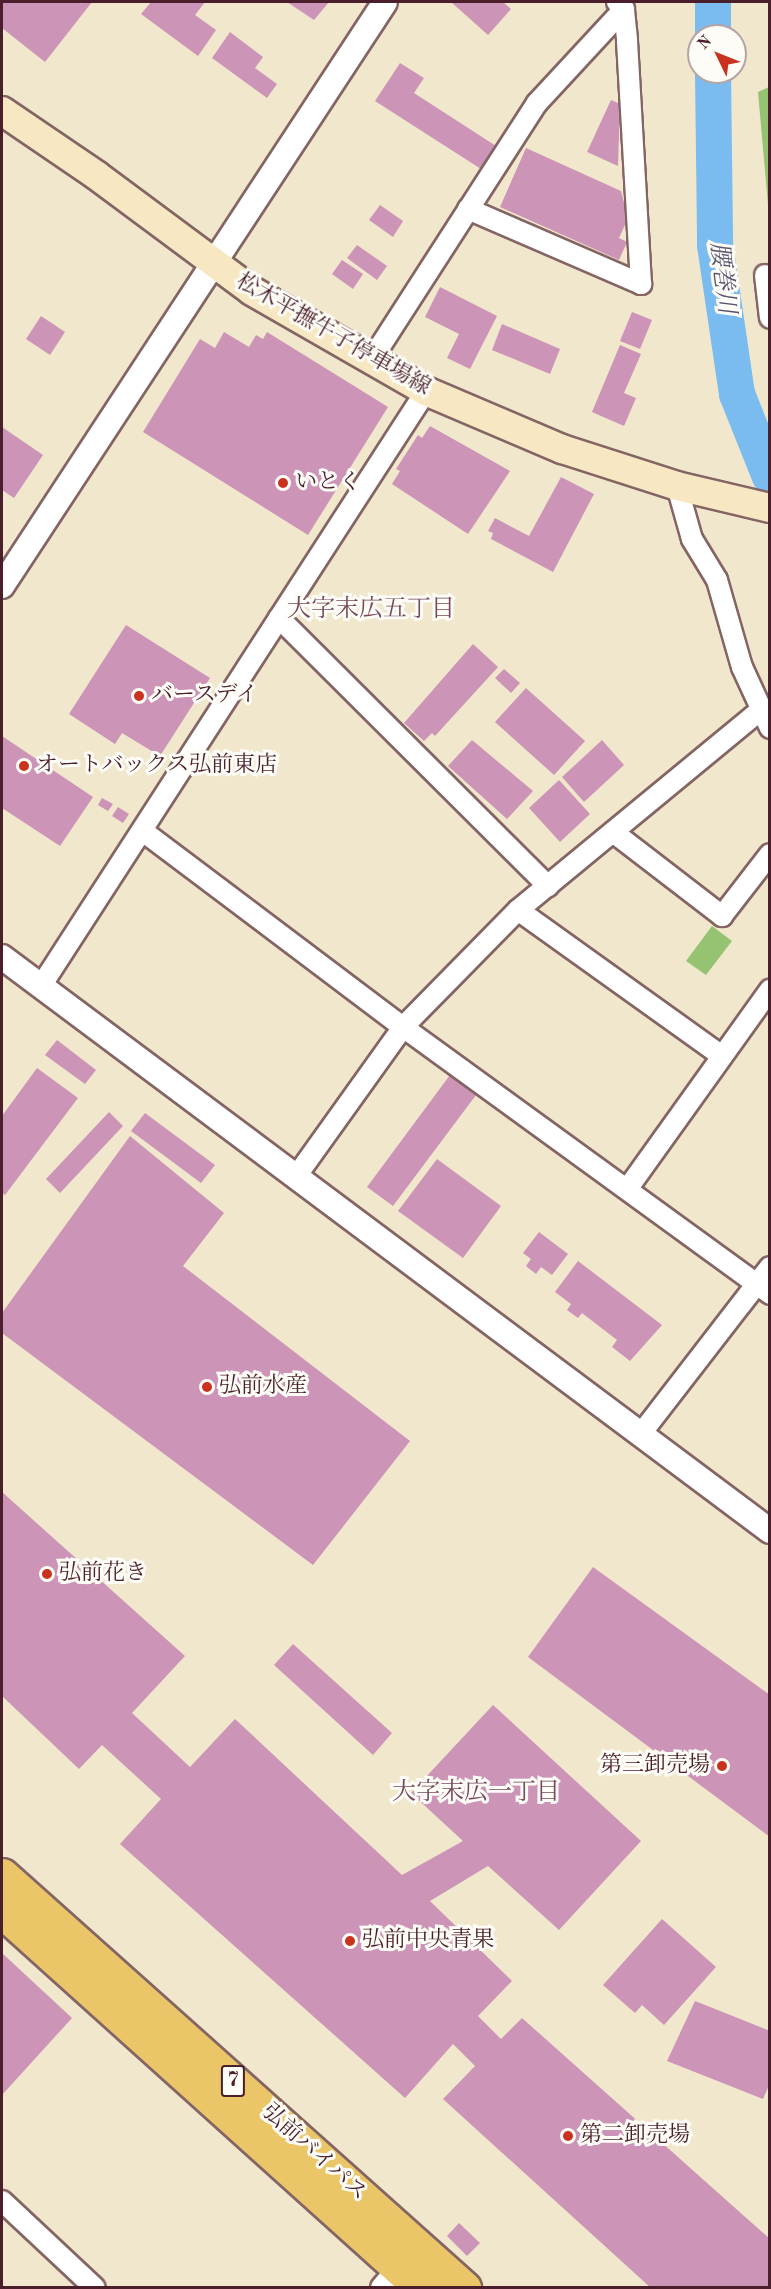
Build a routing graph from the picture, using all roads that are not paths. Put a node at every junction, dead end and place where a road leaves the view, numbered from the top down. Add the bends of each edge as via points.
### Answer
1 (384, 2) edge
2 (621, 5) edge
3 (2, 111) edge
4 (468, 209) junction
5 (212, 263) junction
6 (765, 275) dead end
7 (770, 318) edge
8 (370, 362) junction
9 (426, 391) junction
10 (677, 486) junction
11 (770, 508) edge
12 (2, 586) edge
13 (279, 618) junction
14 (761, 710) junction
15 (770, 728) edge
16 (144, 832) junction
17 (613, 832) junction
18 (770, 854) edge
19 (548, 886) junction
20 (518, 910) junction
21 (2, 957) edge
22 (41, 986) junction
23 (770, 990) edge
24 (402, 1027) junction
25 (722, 1056) junction
26 (296, 1178) junction
27 (628, 1188) junction
28 (770, 1267) edge
29 (763, 1290) edge
30 (640, 1435) junction
31 (770, 1531) edge
32 (2, 1875) edge
33 (2, 1911) edge
34 (2, 2201) edge
35 (406, 2273) edge
36 (95, 2288) edge
37 (464, 2288) edge

1 - 5 street
2 - 4 street via 537,103
2 - 4 street via 641,284
3 - 5 main road, 松木平撫牛子停車場線 via 96,175
4 - 8 street
5 - 8 main road, 松木平撫牛子停車場線
5 - 12 street
6 - 7 street
8 - 9 main road, 松木平撫牛子停車場線
9 - 10 main road, 松木平撫牛子停車場線 via 562,449
9 - 13 street
10 - 11 main road, 松木平撫牛子停車場線
10 - 14 street via 692,539 717,580 742,667
13 - 16 street
13 - 19 street
14 - 15 street
14 - 17 street
16 - 22 street
16 - 24 street
17 - 18 street via 722,916
17 - 19 street
19 - 20 street
20 - 24 street
20 - 25 street
21 - 22 street
22 - 26 street
23 - 25 street
24 - 26 street
24 - 27 street
25 - 27 street
26 - 30 street
27 - 29 street
28 - 29 street
29 - 30 street
30 - 31 street
32 - 35 highway, 弘前バイパス / 7
33 - 35 highway, 弘前バイパス / 7
34 - 36 street
35 - 37 highway, 弘前バイパス / 7

